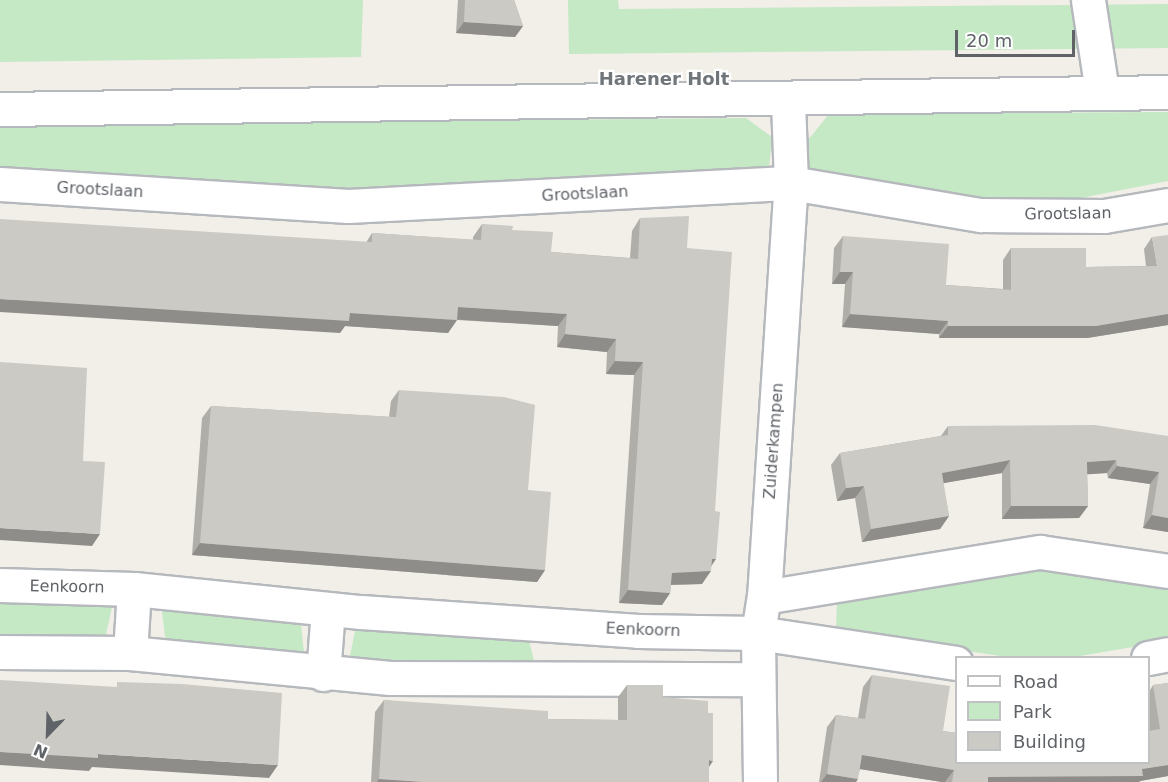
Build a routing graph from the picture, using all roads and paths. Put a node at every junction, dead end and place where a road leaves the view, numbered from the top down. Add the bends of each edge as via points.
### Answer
1 (1088, 0) edge
2 (1102, 92) junction
3 (1168, 92) edge
4 (788, 100) junction
5 (0, 108) edge
6 (791, 183) junction
7 (0, 184) edge
8 (1168, 205) edge
9 (1168, 571) edge
10 (0, 585) edge
11 (134, 589) junction
12 (764, 597) junction
13 (328, 609) junction
14 (758, 633) junction
15 (0, 652) edge
16 (130, 653) junction
17 (1168, 654) edge
18 (1150, 658) edge
19 (955, 663) edge
20 (323, 674) junction
21 (758, 679) junction
22 (760, 782) edge

1 - 2 street
2 - 3 street
2 - 4 street
4 - 5 street
4 - 6 street, Zuiderkampen
6 - 7 street, Grootslaan via 348,206
6 - 8 street, Grootslaan via 981,215 1104,216
6 - 12 street, Zuiderkampen
9 - 12 street via 1040,552
10 - 11 street, Eenkoorn
11 - 13 street, Eenkoorn
11 - 16 street
12 - 14 street, Zuiderkampen
13 - 14 street, Eenkoorn via 638,631
13 - 20 street
14 - 19 street, Eenkoorn
14 - 21 street, Zuiderkampen
15 - 16 street
16 - 20 street
17 - 18 street
20 - 21 street via 390,678
21 - 22 street, Zuiderkampen

